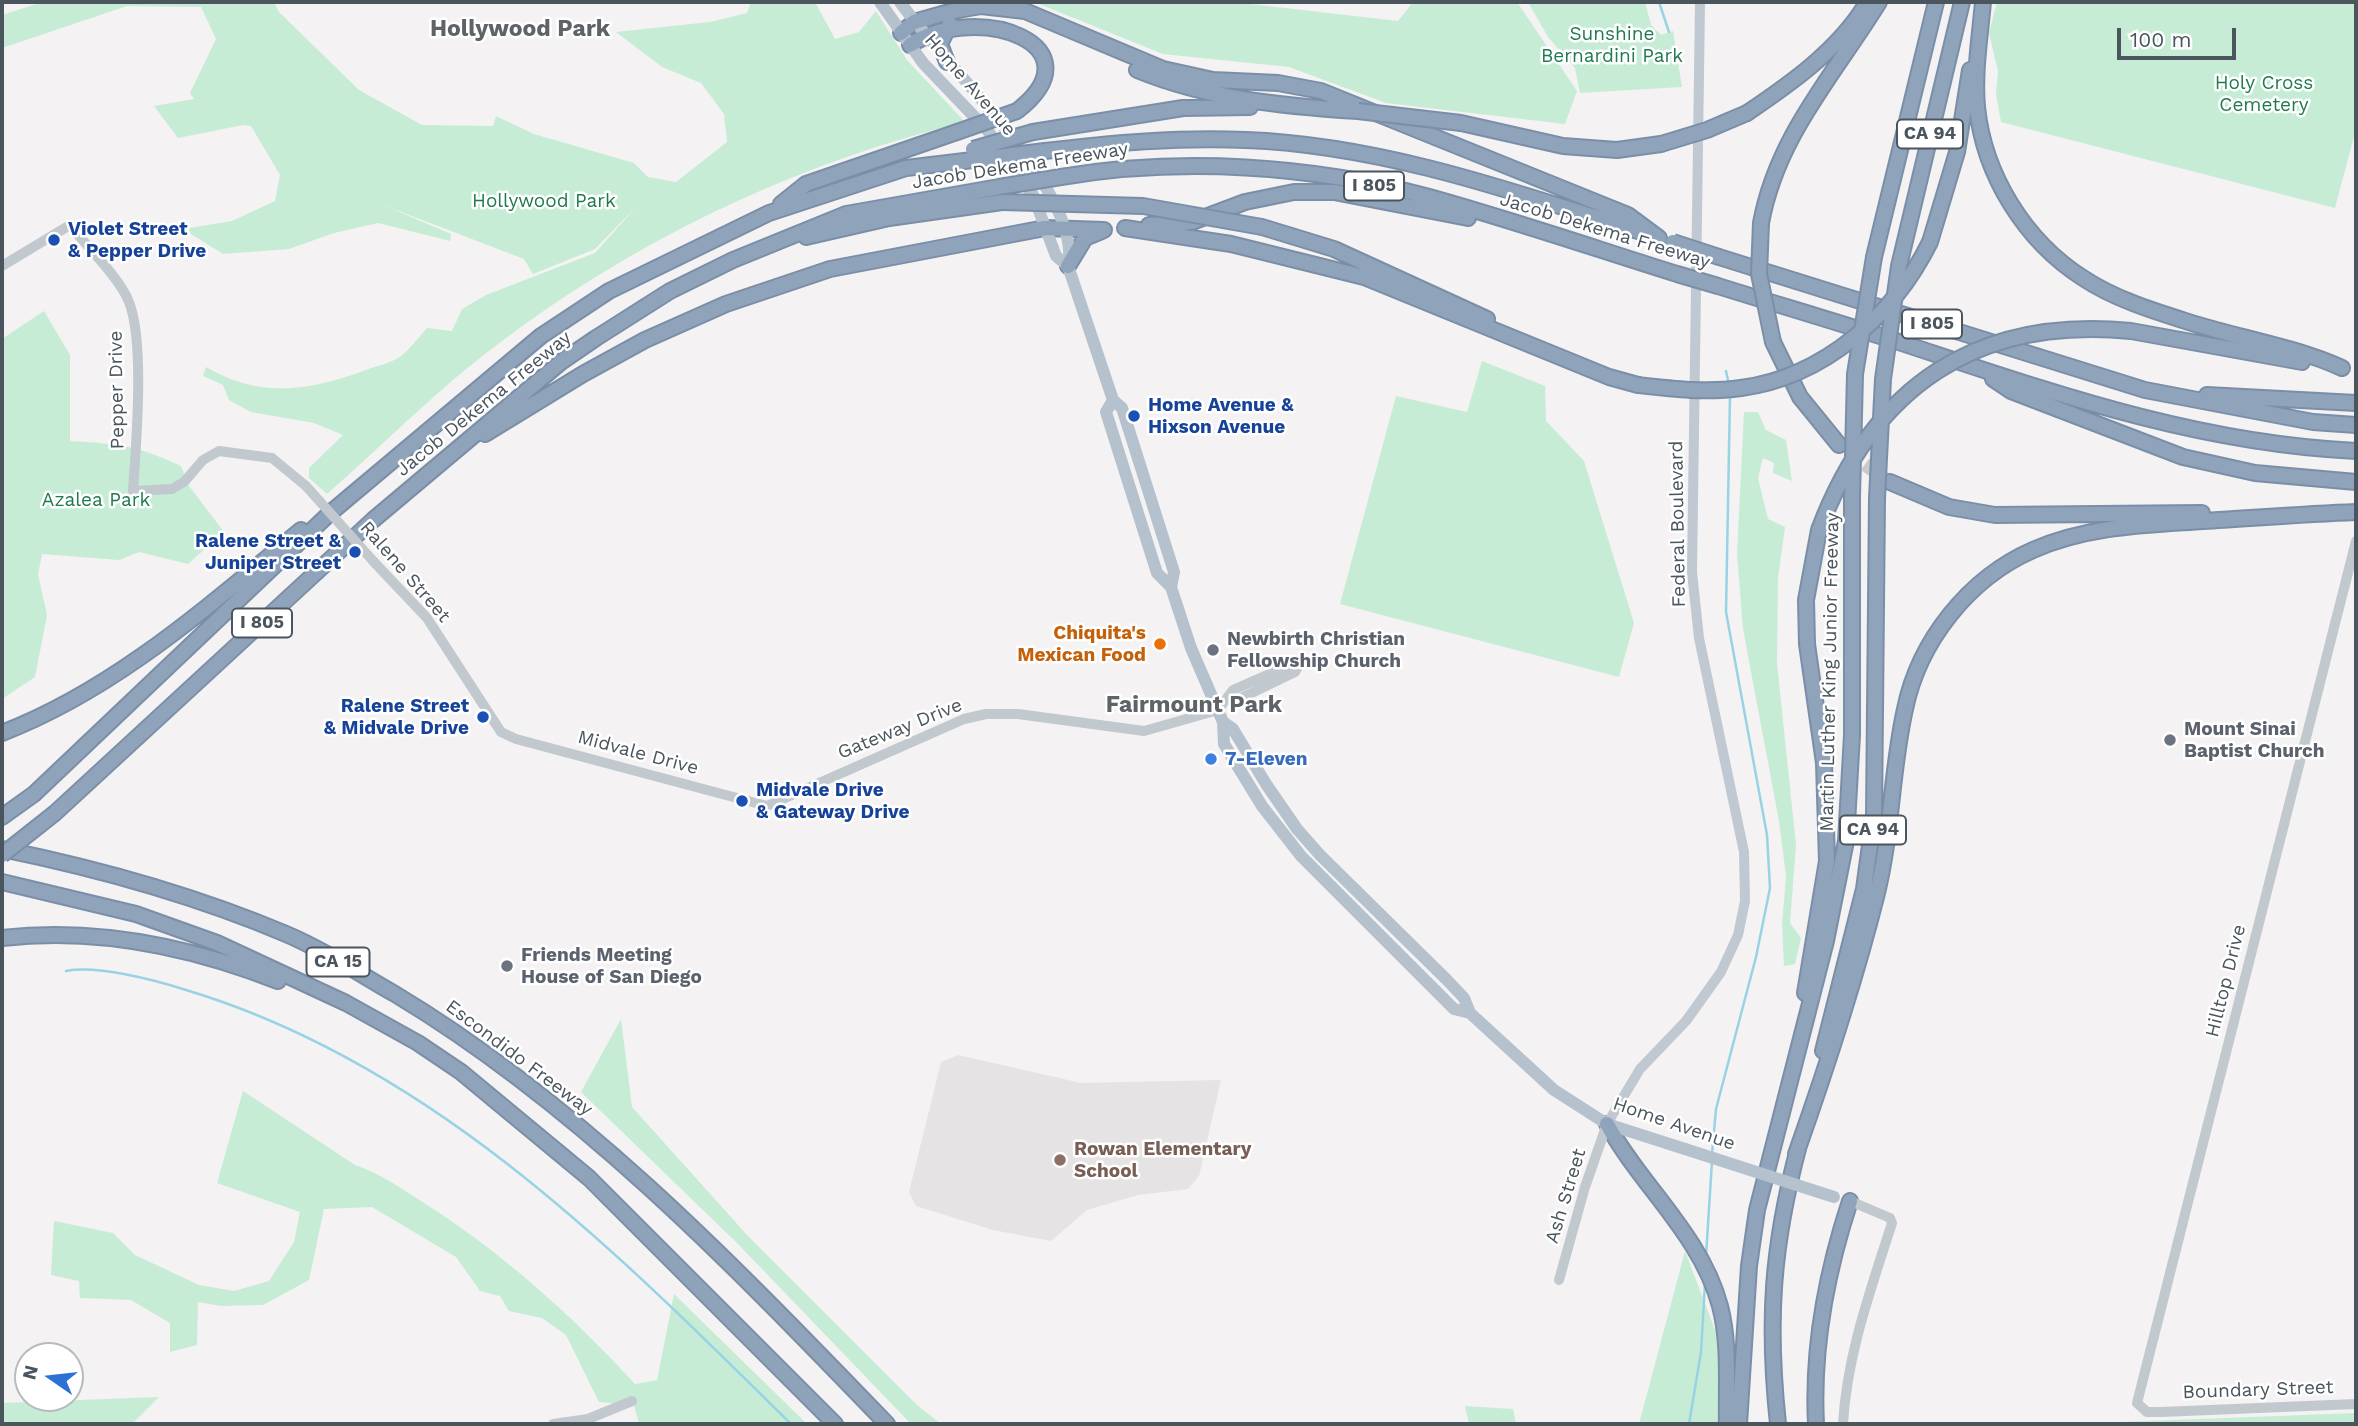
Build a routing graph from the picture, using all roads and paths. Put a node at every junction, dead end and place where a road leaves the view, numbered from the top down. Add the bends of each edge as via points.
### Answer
1 (880, 2) edge
2 (901, 2) edge
3 (1700, 2) edge
4 (1868, 2) edge
5 (1879, 2) edge
6 (1936, 2) edge
7 (1962, 2) edge
8 (1983, 2) edge
9 (1054, 22) junction
10 (950, 24) junction
11 (919, 27) junction
12 (905, 39) junction
13 (947, 62) junction
14 (1294, 107) junction
15 (977, 154) junction
16 (1000, 195) junction
17 (769, 213) junction
18 (1064, 226) junction
19 (1045, 228) junction
20 (1125, 228) junction
21 (1104, 230) junction
22 (1569, 240) junction
23 (1666, 240) junction
24 (2, 266) edge
25 (1068, 266) junction
26 (1586, 367) junction
27 (2349, 369) edge
28 (1983, 372) junction
29 (2145, 390) junction
30 (2356, 403) edge
31 (2356, 425) edge
32 (474, 437) junction
33 (1839, 444) tunnel mouth
34 (2356, 451) edge
35 (1890, 482) tunnel mouth
36 (2356, 482) edge
37 (133, 491) joint
38 (2356, 512) edge
39 (2330, 513) junction
40 (329, 514) junction
41 (2356, 544) edge
42 (1230, 698) junction
43 (1220, 716) junction
44 (501, 732) joint
45 (2, 733) edge
46 (767, 806) joint
47 (2, 817) edge
48 (2, 849) edge
49 (2, 855) edge
50 (2, 882) edge
51 (2, 938) edge
52 (1803, 1022) junction
53 (491, 1097) junction
54 (1607, 1124) junction
55 (1796, 1154) junction
56 (1850, 1201) junction
57 (1559, 1280) dead end
58 (632, 1401) dead end
59 (2356, 1404) edge
60 (2161, 1412) joint
61 (553, 1424) edge
62 (835, 1424) edge
63 (887, 1424) edge
64 (1727, 1424) edge
65 (1739, 1424) edge
66 (1778, 1424) edge
67 (1816, 1424) edge
68 (1843, 1424) edge

1 - 12 main road, Home Avenue
2 - 11 main road, Home Avenue
3 - 54 main road, Federal Boulevard via 1692,572 1699,638 1744,852 1745,901 1738,935 1721,972 1686,1021 1640,1069
4 - 14 highway, bridge via 1817,61 1747,113 1661,144 1617,150 1563,146 1461,122
5 - 33 highway, bridge via 1792,133 1773,176 1761,223 1762,296 1773,342 1800,397
6 - 52 highway, Martin Luther King Junior Freeway / CA 94, bridge via 1874,257 1855,374 1848,818 1833,910
7 - 55 highway, CA 94, bridge via 1899,266 1883,379 1877,498 1877,778 1870,850 1856,928
8 - 26 highway, bridge via 1957,152 1930,242 1914,272 1878,317 1843,346 1805,368 1759,385 1703,391 1639,385
8 - 27 highway via 1976,74 1980,130 2007,199 2038,240 2082,278 2115,295
9 - 11 highway via 1025,10 981,6
9 - 14 highway via 1166,81 1213,95
9 - 23 highway via 1172,72 1213,80 1294,85 1348,100 1628,215
10 - 11 highway
10 - 13 highway via 940,44
10 - 17 highway, bridge via 994,19 1027,32 1036,43 1044,71 1030,101 1017,111 806,184
11 - 12 highway
11 - 13 main road, Home Avenue
12 - 19 main road, Home Avenue via 988,131 1032,195
13 - 18 main road, Home Avenue via 1003,123 1058,208
14 - 15 highway, bridge via 1183,108 1033,132
15 - 17 highway, Jacob Dekema Freeway / I 805 via 906,168
15 - 23 highway, Jacob Dekema Freeway / I 805, bridge via 1135,141 1247,140 1324,148 1520,194
16 - 22 highway, Jacob Dekema Freeway / I 805, bridge via 1114,168 1218,167 1319,176 1427,197
16 - 26 highway, bridge via 1143,206 1262,227 1334,248
16 - 32 highway, Jacob Dekema Freeway / I 805 via 767,246 670,291 596,338
17 - 40 highway, Jacob Dekema Freeway / I 805 via 609,291 541,336
18 - 19 highway
18 - 21 highway
18 - 25 main road, Home Avenue via 1072,252
19 - 25 main road, Home Avenue via 1056,256
19 - 32 highway via 830,270 726,304 624,351 494,431
20 - 21 highway
20 - 22 highway via 1192,222 1245,201 1294,192 1334,192
20 - 26 highway via 1231,244 1364,277
21 - 25 highway via 1085,238
22 - 28 highway, Jacob Dekema Freeway / I 805, bridge
23 - 29 highway, Jacob Dekema Freeway / I 805, bridge
24 - 37 street, Pepper Drive via 70,225 130,304 135,330 137,442
25 - 43 main road, Home Avenue via 1113,400 1122,408 1174,572 1171,587
27 - 52 highway, bridge via 2131,331 2077,329 2019,335 1982,346 1947,364 1898,404 1868,437 1840,480 1812,557 1807,644 1824,763 1827,861 1807,971
28 - 34 highway, Jacob Dekema Freeway / I 805 via 2160,424 2313,449
28 - 36 highway via 2011,391 2183,457 2255,473
29 - 30 highway
29 - 31 highway, Jacob Dekema Freeway / I 805 via 2313,422
32 - 49 highway, Jacob Dekema Freeway / I 805, bridge via 373,520 55,813
35 - 39 highway via 1950,507 1995,515
37 - 44 street, Ralene Street, bridge via 172,489 219,451 272,458 297,476 427,618
38 - 39 highway
39 - 55 highway via 2129,526 2078,534 2012,561 1954,611 1926,651 1905,707 1876,898 1839,1031
40 - 45 highway via 313,520 101,685
40 - 47 highway, Jacob Dekema Freeway / I 805 via 34,794
41 - 60 street, Hilltop Drive via 2138,1397 2140,1409
42 - 42 street via 1237,700 1298,667 1292,664 1233,690
42 - 43 street
43 - 46 street, Gateway Drive via 1144,731 986,714 964,719
43 - 54 main road, Home Avenue via 1224,744 1286,840 1454,1009 1470,1013 1554,1090
44 - 46 street, Midvale Drive
48 - 63 highway, Escondido Freeway / CA 15 via 92,867 159,887 288,935 489,1054 607,1150
50 - 53 highway, CA 15 via 136,914 217,943 346,1003 418,1043
51 - 53 highway via 113,938 247,969 373,1027
52 - 65 highway, Martin Luther King Junior Freeway / CA 94 via 1753,1237
53 - 62 highway, CA 15 via 589,1178
54 - 56 main road, Home Avenue, bridge
54 - 57 street, Ash Street
54 - 64 highway via 1693,1247 1715,1292 1723,1322
55 - 66 highway, CA 94 via 1773,1283 1770,1351
56 - 67 highway via 1824,1292 1817,1345
56 - 68 street, Home Avenue via 1890,1217 1892,1223 1856,1338
58 - 61 street via 588,1419
59 - 60 street, Boundary Street

